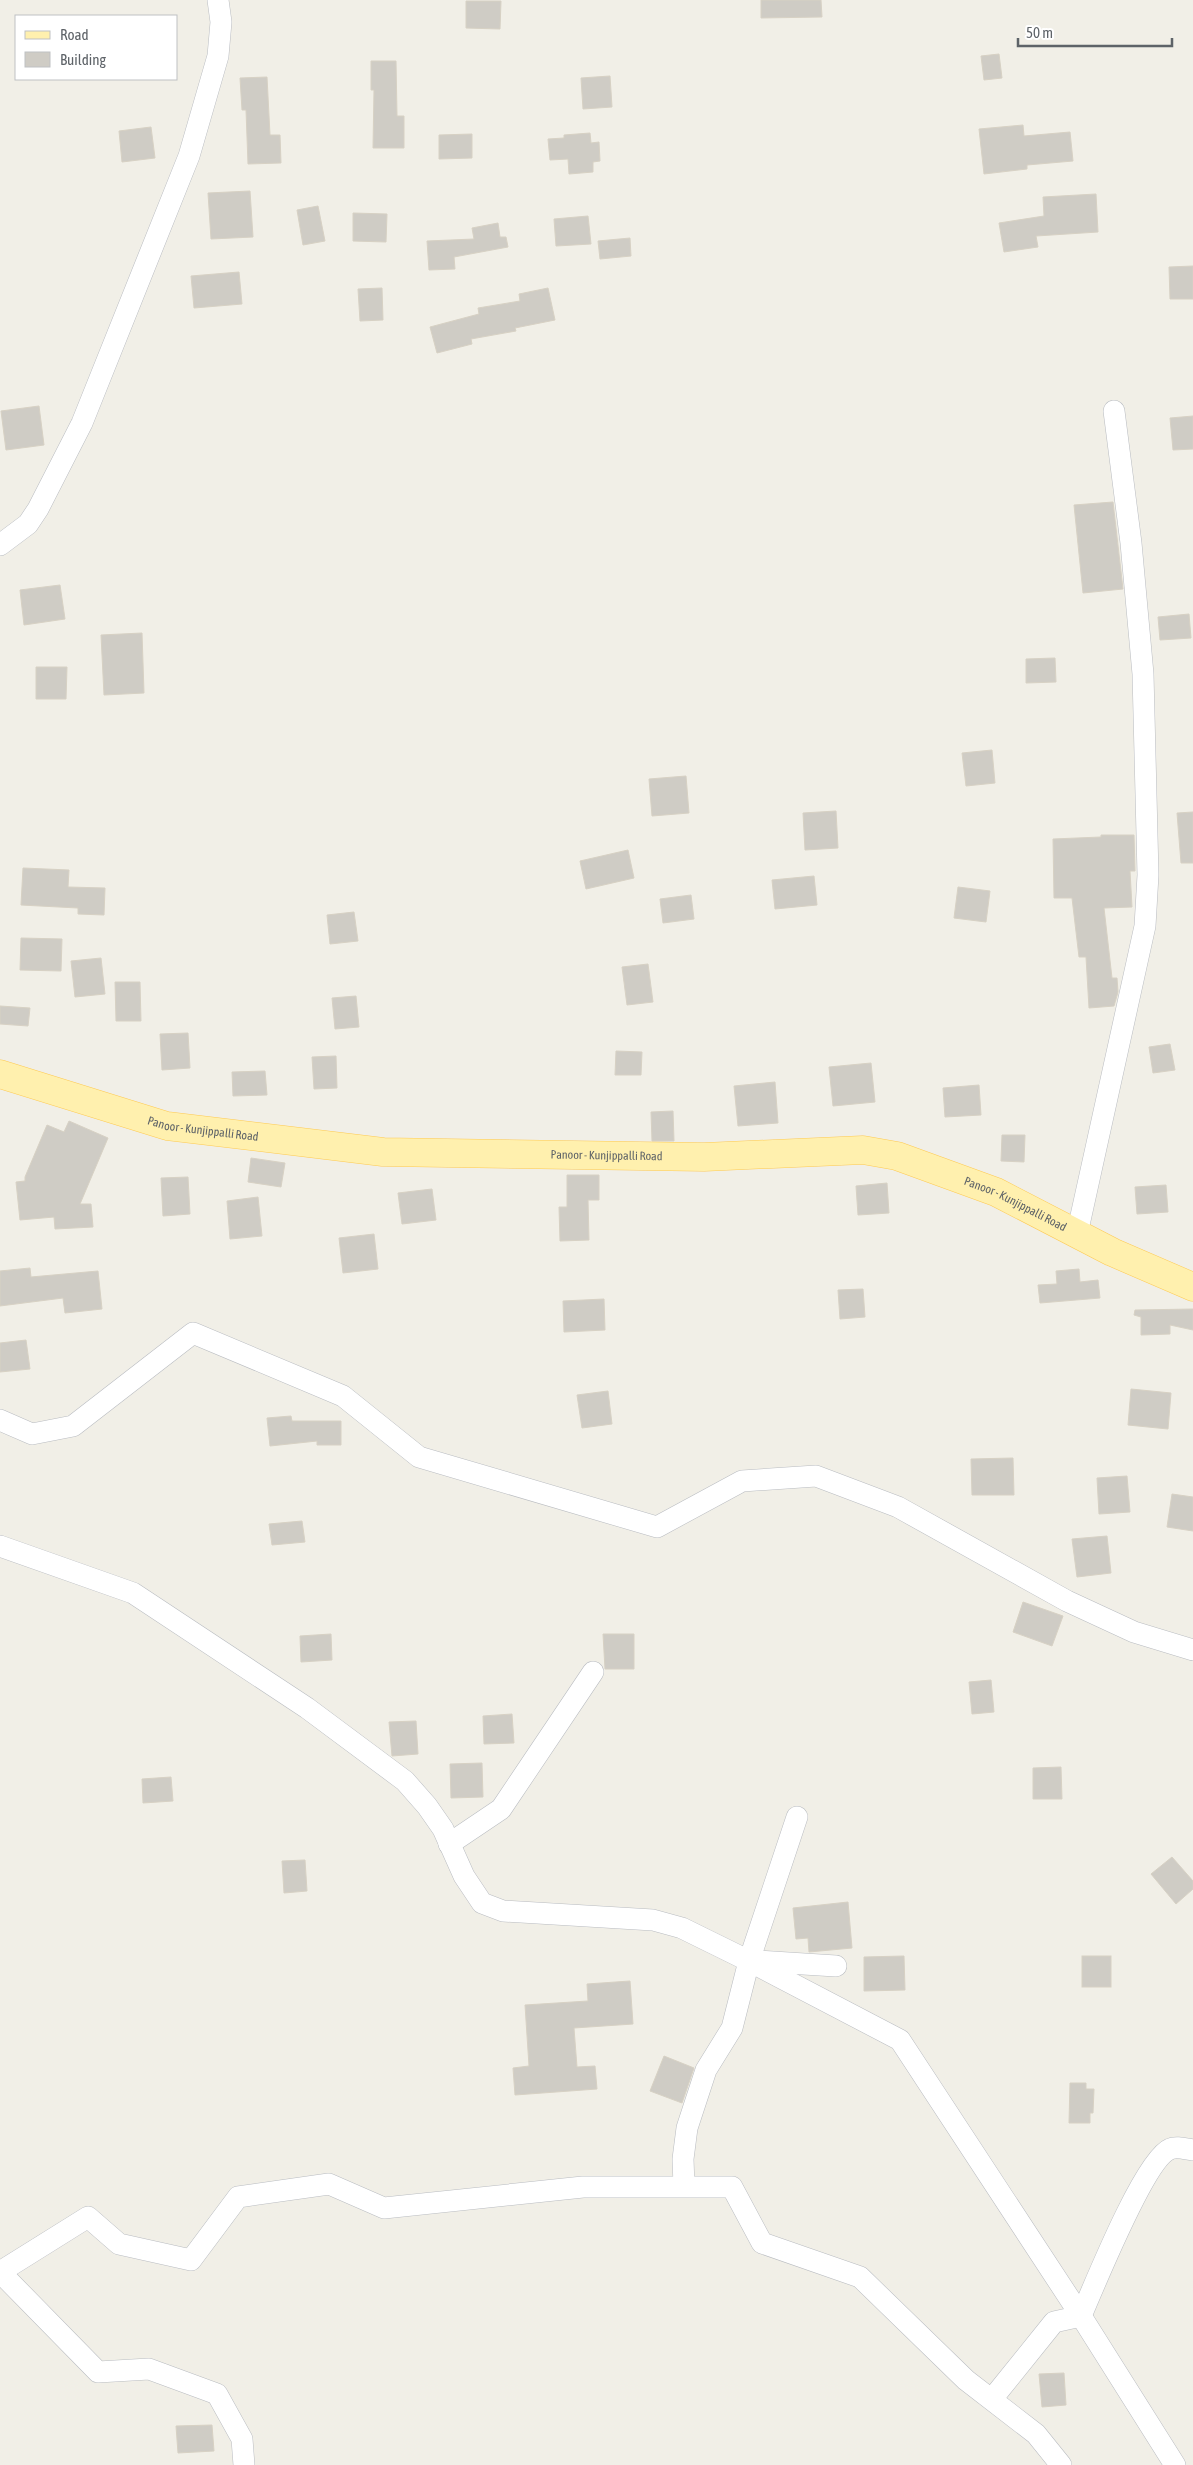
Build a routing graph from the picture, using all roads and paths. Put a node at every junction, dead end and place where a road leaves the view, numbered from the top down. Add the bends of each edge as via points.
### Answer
1 (218, 0) edge
2 (1114, 411) dead end
3 (0, 545) edge
4 (0, 1074) edge
5 (1076, 1234) junction
6 (1193, 1287) edge
7 (0, 1420) edge
8 (0, 1546) edge
9 (1193, 1650) edge
10 (593, 1672) dead end
11 (797, 1817) dead end
12 (449, 1844) junction
13 (748, 1960) junction
14 (836, 1966) dead end
15 (1193, 2150) edge
16 (684, 2186) junction
17 (0, 2272) edge
18 (1081, 2316) junction
19 (992, 2399) junction
20 (244, 2465) edge
21 (1061, 2465) edge
22 (1175, 2465) edge

1 - 3 street via 218,56 189,156 82,423 28,524
2 - 5 street via 1143,674 1148,875 1145,926
4 - 5 main road, Panoor - Kunjippalli Road via 167,1126 383,1152 704,1157 863,1150 897,1156 996,1192
5 - 6 main road, Panoor - Kunjippalli Road
7 - 9 street via 32,1434 73,1426 193,1333 343,1396 419,1457 657,1527 742,1481 816,1476 898,1507 1067,1601 1134,1632
8 - 12 street via 133,1593 299,1702 405,1781 427,1806
10 - 12 street via 501,1809
11 - 13 street
12 - 13 street via 464,1876 482,1903 503,1911 653,1920 682,1928
13 - 14 street
13 - 16 street via 732,2028 706,2070 687,2128
13 - 18 street via 900,2040
15 - 18 street via 1172,2148 1164,2152 1139,2186
16 - 17 street via 583,2186 384,2208 329,2184 238,2197 190,2260 119,2244 88,2218
16 - 19 street via 732,2187 762,2243 860,2277 966,2380
17 - 20 street via 98,2372 149,2369 217,2394 242,2439
18 - 19 street via 1054,2322
18 - 22 street
19 - 21 street via 1036,2434

